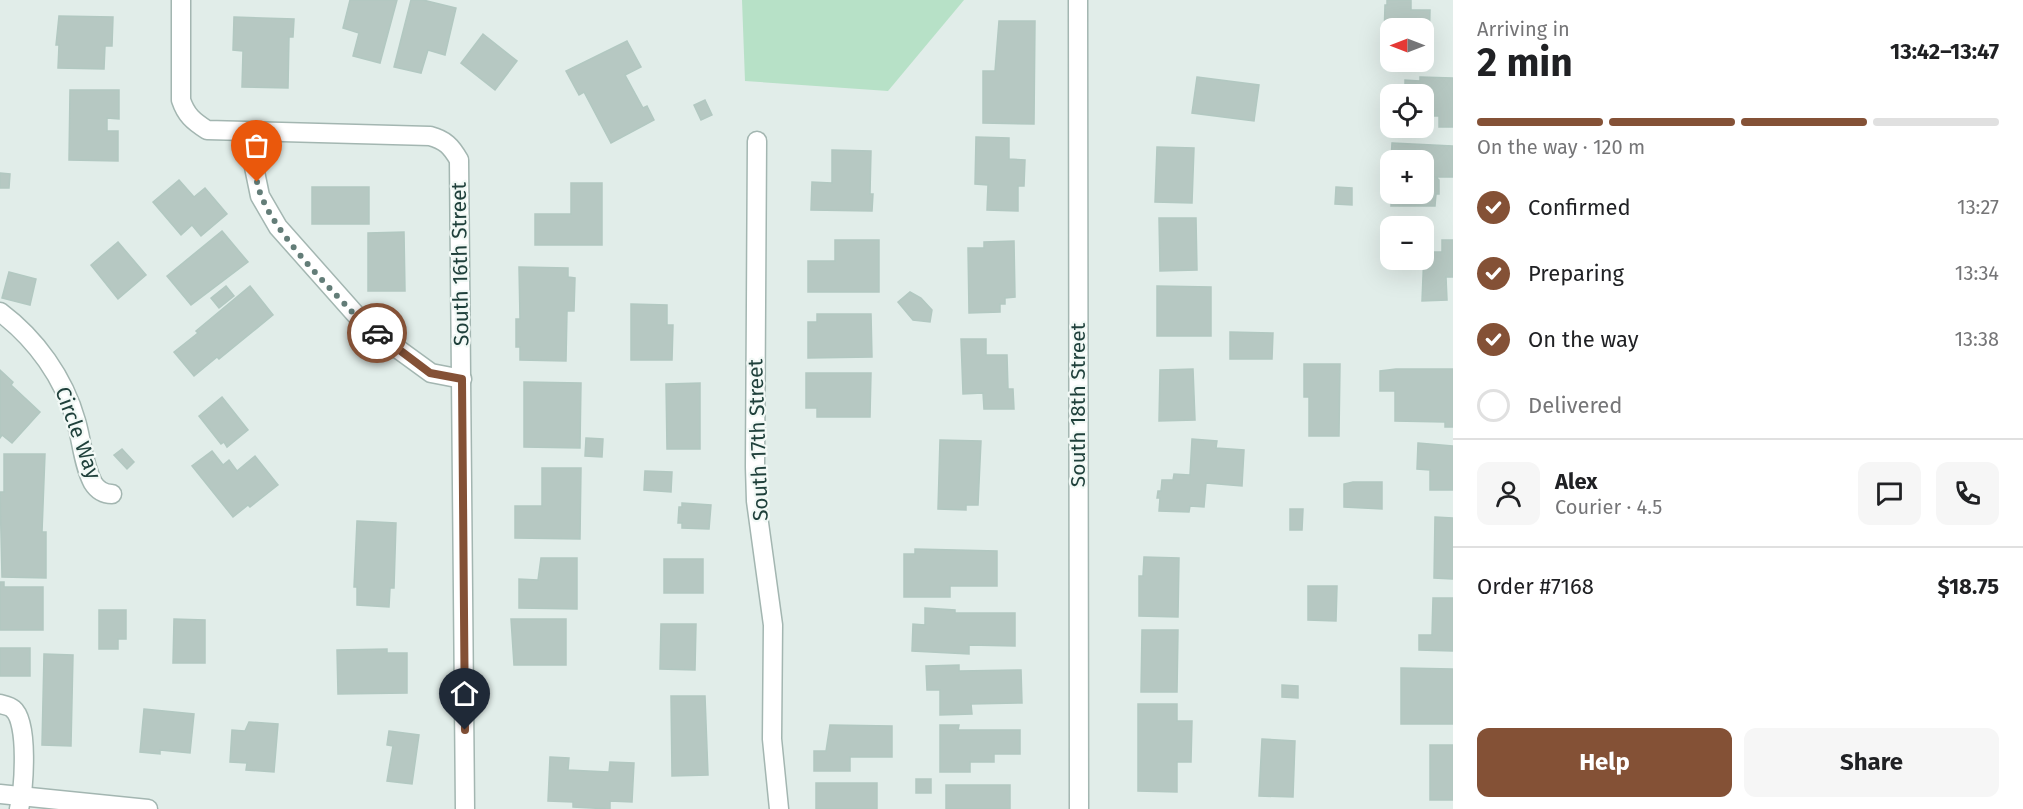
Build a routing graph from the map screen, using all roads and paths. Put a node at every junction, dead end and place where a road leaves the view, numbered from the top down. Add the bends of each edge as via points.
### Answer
1 (181, 0) edge
2 (1078, 0) edge
3 (254, 132) junction
4 (757, 141) dead end
5 (0, 312) edge
6 (462, 379) junction
7 (112, 494) dead end
8 (0, 704) edge
9 (0, 794) edge
10 (21, 802) edge
11 (148, 809) edge
12 (465, 809) edge
13 (779, 809) edge
14 (1079, 809) edge

1 - 3 street, South 16th Street via 179,80 185,112 207,130
2 - 14 street, South 18th Street
3 - 6 street via 254,167 260,196 278,227 365,326 430,373
3 - 6 street, South 16th Street via 430,136 452,147 459,160
4 - 13 street, South 17th Street via 756,501 773,625 772,739
5 - 7 street, Circle Way via 28,338 56,374 71,406 90,476 102,492
6 - 12 street, South 16th Street
8 - 10 street via 13,708 22,724
9 - 10 street
10 - 11 street

